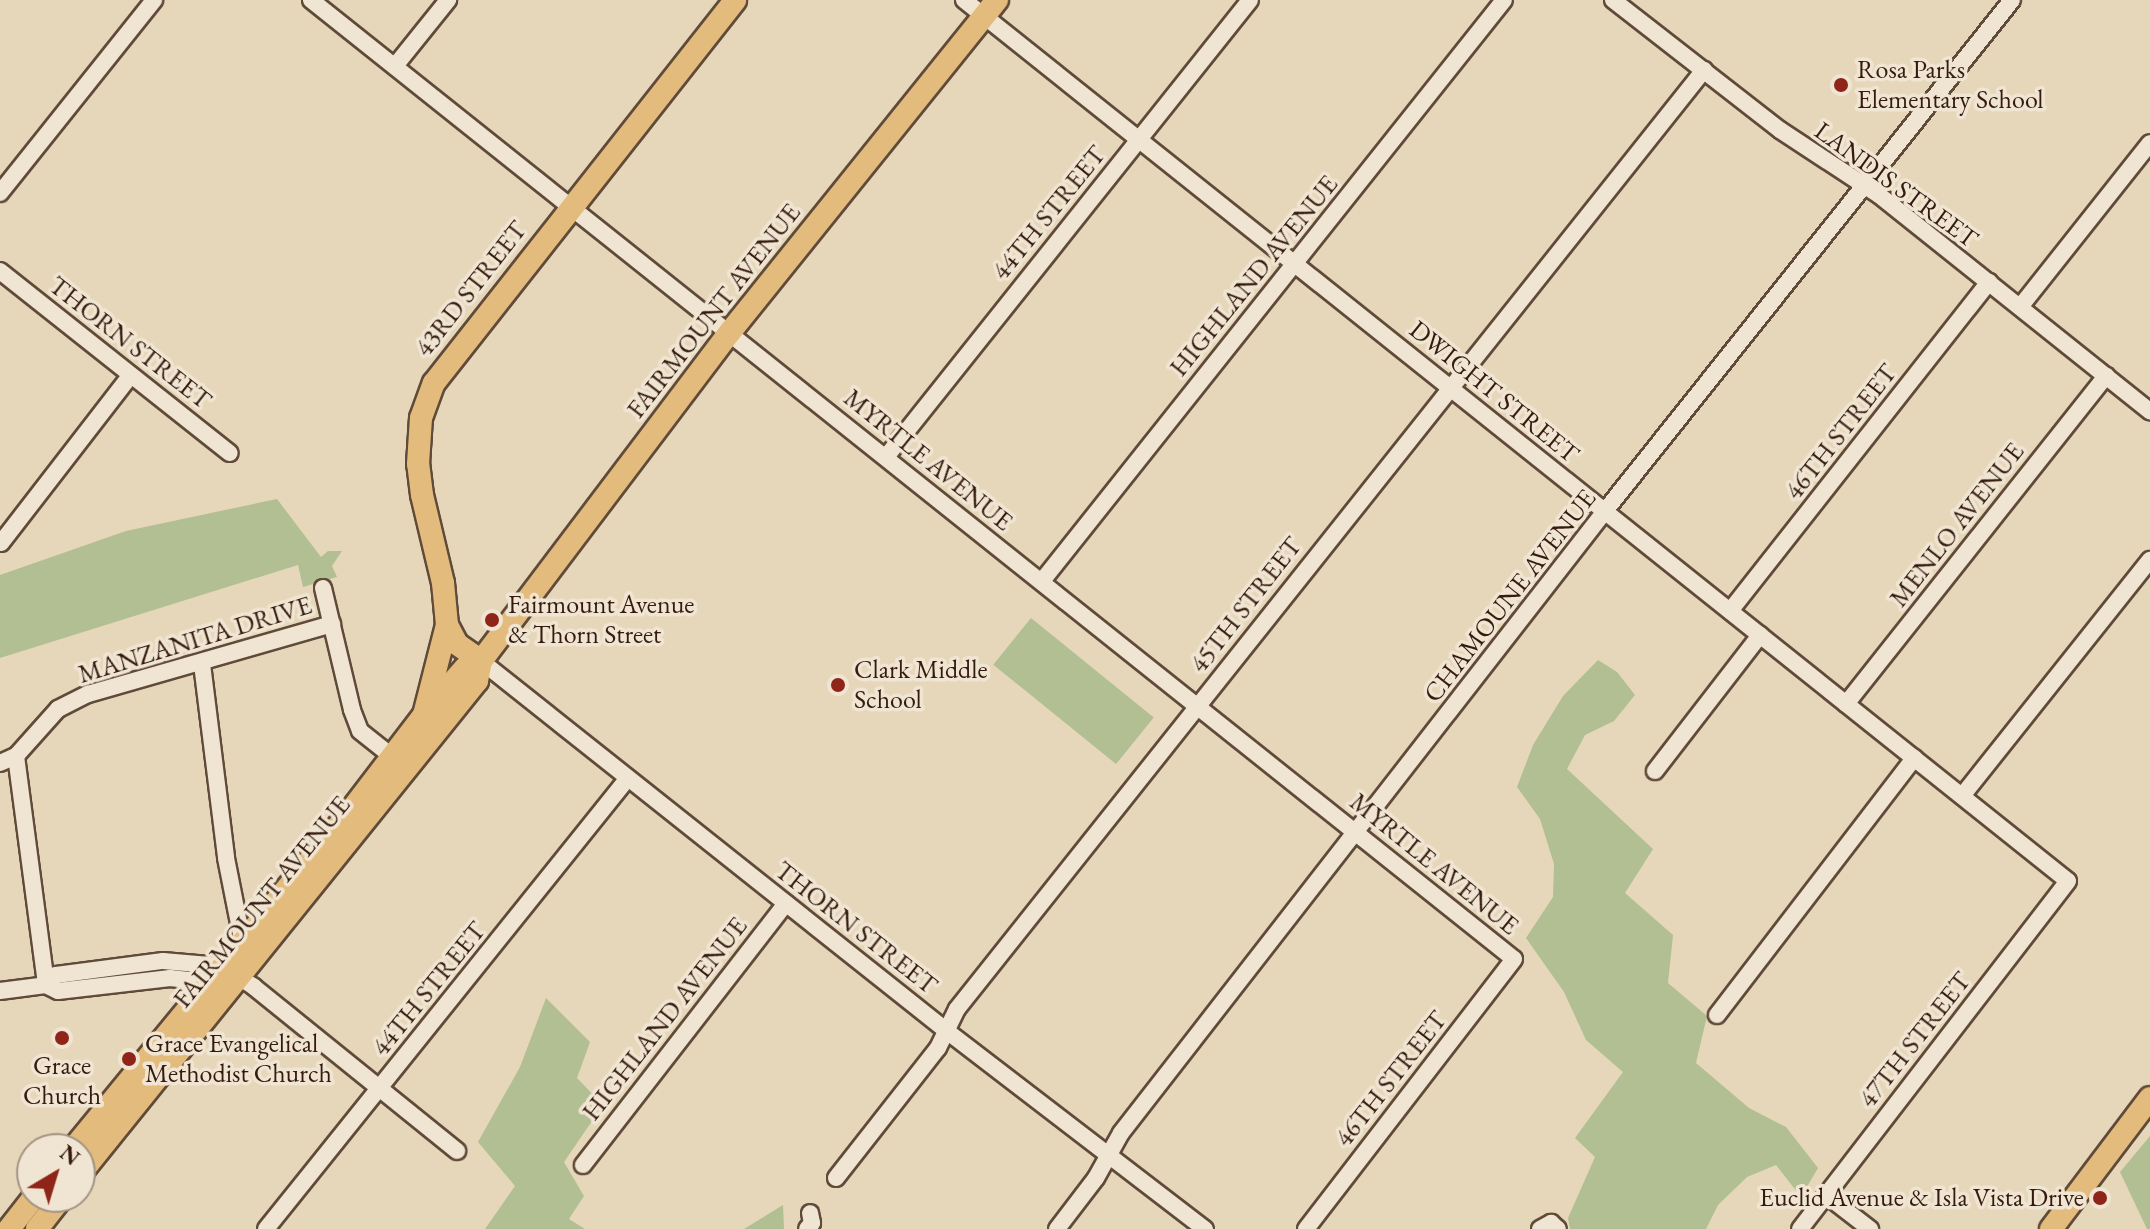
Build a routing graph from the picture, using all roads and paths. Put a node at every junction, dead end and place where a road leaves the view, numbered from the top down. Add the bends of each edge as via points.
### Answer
1 (154, 0) edge
2 (311, 0) edge
3 (448, 0) edge
4 (735, 0) edge
5 (964, 0) edge
6 (1250, 0) edge
7 (1504, 0) edge
8 (1613, 0) edge
9 (2012, 0) edge
10 (991, 8) edge
11 (395, 66) junction
12 (1704, 70) junction
13 (1139, 139) junction
14 (2150, 143) edge
15 (1863, 185) junction
16 (0, 193) edge
17 (571, 206) junction
18 (1294, 264) junction
19 (0, 271) edge
20 (1989, 282) junction
21 (2020, 307) junction
22 (730, 332) junction
23 (131, 375) junction
24 (2106, 376) junction
25 (1450, 387) junction
26 (2150, 411) edge
27 (230, 453) dead end
28 (886, 457) junction
29 (1605, 511) junction
30 (1, 543) edge
31 (2150, 560) edge
32 (1042, 581) junction
33 (323, 588) dead end
34 (1730, 611) junction
35 (332, 624) junction
36 (447, 625) junction
37 (1760, 635) junction
38 (481, 661) junction
39 (202, 664) junction
40 (1846, 704) junction
41 (1197, 705) junction
42 (424, 715) junction
43 (394, 758) junction
44 (1914, 758) junction
45 (8, 759) edge
46 (1655, 771) dead end
47 (628, 778) junction
48 (1962, 796) junction
49 (1356, 833) junction
50 (2068, 881) joint
51 (786, 903) junction
52 (243, 942) junction
53 (1514, 959) joint
54 (228, 974) junction
55 (46, 985) junction
56 (0, 991) edge
57 (1717, 1015) dead end
58 (948, 1032) junction
59 (379, 1088) junction
60 (2150, 1098) edge
61 (87, 1133) edge
62 (457, 1151) dead end
63 (96, 1152) edge
64 (1110, 1156) junction
65 (583, 1165) dead end
66 (836, 1178) dead end
67 (1826, 1195) junction
68 (50, 1213) edge
69 (2061, 1225) edge
70 (37, 1229) edge
71 (266, 1229) edge
72 (1057, 1229) edge
73 (1205, 1229) edge
74 (1306, 1229) edge
75 (1540, 1229) edge
76 (1558, 1229) edge
77 (1800, 1229) edge
78 (1870, 1229) edge

1 - 16 street
2 - 11 street, MYRTLE AVENUE
3 - 11 street
4 - 17 main road, 43RD STREET
5 - 10 street, DWIGHT STREET
6 - 13 street, 44TH STREET
7 - 18 street, HIGHLAND AVENUE
8 - 12 street, LANDIS STREET
9 - 15 street, CHAMOUNE AVENUE
10 - 13 street, DWIGHT STREET
10 - 22 main road, FAIRMOUNT AVENUE
11 - 17 street, MYRTLE AVENUE
12 - 15 street, LANDIS STREET via 1780,130
12 - 25 street, 45TH STREET
13 - 18 street, DWIGHT STREET
13 - 28 street, 44TH STREET
14 - 21 street
15 - 20 street, LANDIS STREET
15 - 29 street, CHAMOUNE AVENUE
17 - 22 street, MYRTLE AVENUE
17 - 36 main road, 43RD STREET via 445,366 421,418 418,464
18 - 25 street, DWIGHT STREET
18 - 32 street, HIGHLAND AVENUE
19 - 23 street, THORN STREET
20 - 21 street, LANDIS STREET
20 - 34 street, 46TH STREET
21 - 24 street, LANDIS STREET
22 - 28 street, MYRTLE AVENUE
22 - 38 main road, FAIRMOUNT AVENUE
23 - 27 street, THORN STREET
23 - 30 street
24 - 26 street, LANDIS STREET
24 - 40 street, MENLO AVENUE
25 - 29 street, DWIGHT STREET
25 - 41 street, 45TH STREET
28 - 32 street, MYRTLE AVENUE
29 - 34 street, DWIGHT STREET
29 - 49 street, CHAMOUNE AVENUE
31 - 48 street
32 - 41 street, MYRTLE AVENUE
33 - 35 street
34 - 37 street, DWIGHT STREET
35 - 39 street, MANZANITA DRIVE
35 - 43 street via 360,731
36 - 38 main road via 457,644
36 - 42 main road, 43RD STREET
37 - 40 street, DWIGHT STREET
37 - 46 street
38 - 42 main road, FAIRMOUNT AVENUE via 465,668
38 - 47 street, THORN STREET
38 - 54 main road, FAIRMOUNT AVENUE via 477,681
39 - 45 street, MANZANITA DRIVE via 88,694 58,709
39 - 52 street via 226,858
40 - 44 street, DWIGHT STREET
41 - 49 street, MYRTLE AVENUE
41 - 58 street, 45TH STREET via 957,1009
42 - 43 main road, FAIRMOUNT AVENUE
43 - 52 main road, FAIRMOUNT AVENUE
44 - 48 street, DWIGHT STREET
44 - 57 street
45 - 55 street
47 - 51 street, THORN STREET
47 - 59 street, 44TH STREET
48 - 50 street, DWIGHT STREET
49 - 53 street, MYRTLE AVENUE
49 - 64 street, CHAMOUNE AVENUE via 1121,1133
50 - 67 street, 47TH STREET
51 - 58 street, THORN STREET
51 - 65 street, HIGHLAND AVENUE
52 - 54 main road, FAIRMOUNT AVENUE
53 - 74 street, 46TH STREET
54 - 55 street via 163,961 56,975
54 - 59 street via 254,987
54 - 61 main road, FAIRMOUNT AVENUE
54 - 63 main road, FAIRMOUNT AVENUE
55 - 56 street
58 - 64 street, THORN STREET
58 - 66 street, 45TH STREET
59 - 62 street
59 - 71 street, 44TH STREET
60 - 69 main road
64 - 72 street, CHAMOUNE AVENUE
64 - 73 street, THORN STREET
67 - 77 street, 47TH STREET
67 - 78 street
68 - 70 main road
75 - 76 street via 1551,1223

